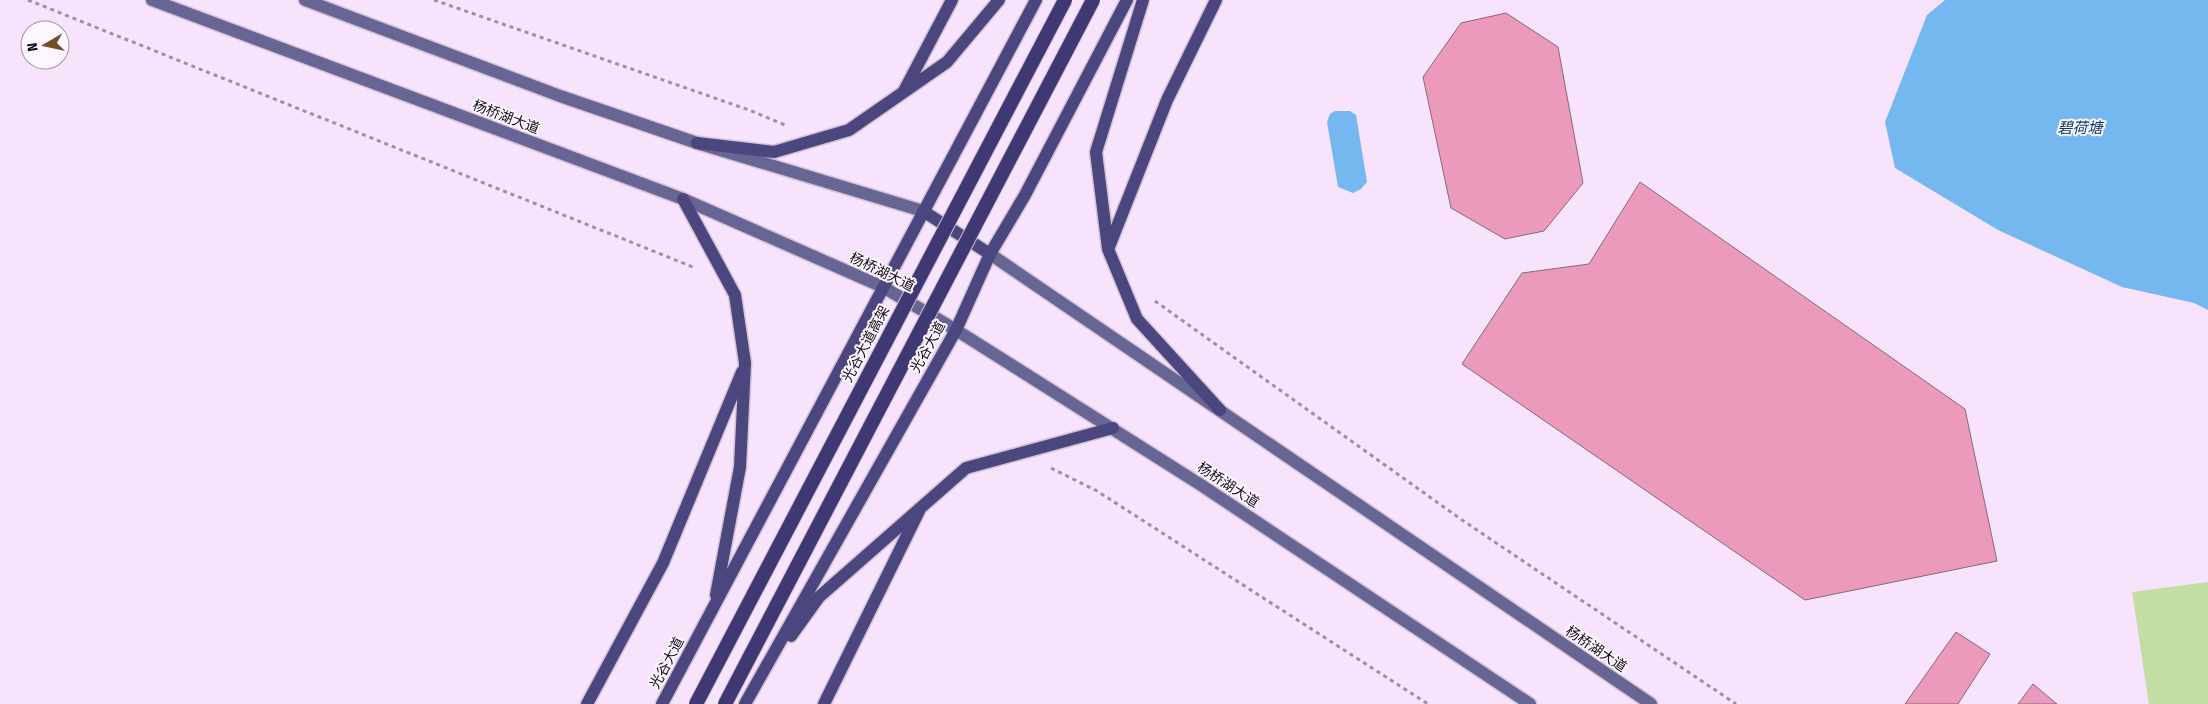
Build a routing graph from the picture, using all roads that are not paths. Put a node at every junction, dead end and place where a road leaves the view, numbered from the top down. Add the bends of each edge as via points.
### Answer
1 (152, 0) edge
2 (305, 0) edge
3 (952, 0) edge
4 (999, 0) edge
5 (1036, 0) edge
6 (1065, 0) edge
7 (1093, 0) edge
8 (1127, 0) edge
9 (1143, 0) edge
10 (1216, 0) edge
11 (904, 92) junction
12 (697, 142) junction
13 (683, 199) junction
14 (923, 211) junction
15 (1108, 249) junction
16 (990, 254) junction
17 (883, 287) junction
18 (956, 330) junction
19 (746, 363) junction
20 (1220, 410) junction
21 (1112, 428) junction
22 (921, 506) junction
23 (714, 608) junction
24 (753, 689) junction
25 (587, 704) edge
26 (662, 704) edge
27 (696, 704) edge
28 (725, 704) edge
29 (746, 704) edge
30 (824, 704) edge
31 (1530, 704) edge
32 (1651, 704) edge

1 - 13 main road, 杨桥湖大道
2 - 12 main road, 杨桥湖大道 via 560,96
3 - 11 main road
4 - 11 main road via 947,62
5 - 14 main road, 光谷大道
6 - 27 highway, 光谷大道高架, bridge
7 - 28 highway, bridge
8 - 16 main road, 光谷大道
9 - 15 main road via 1096,152
10 - 15 main road via 1167,100
11 - 12 main road via 849,130 774,152
12 - 14 main road, 杨桥湖大道
13 - 17 main road, 杨桥湖大道
13 - 19 main road via 735,295
14 - 16 main road, 杨桥湖大道
14 - 17 main road, 光谷大道
15 - 20 main road via 1136,319
16 - 18 main road, 光谷大道
16 - 20 main road, 杨桥湖大道
17 - 18 main road, 杨桥湖大道
17 - 23 main road, 光谷大道
18 - 21 main road, 杨桥湖大道
18 - 24 main road, 光谷大道
19 - 23 main road via 740,466
19 - 25 main road via 664,563
20 - 32 main road, 杨桥湖大道
21 - 22 main road via 966,468
21 - 31 main road, 杨桥湖大道
22 - 24 main road via 819,597
22 - 30 main road
23 - 26 main road, 光谷大道
24 - 29 main road, 光谷大道

